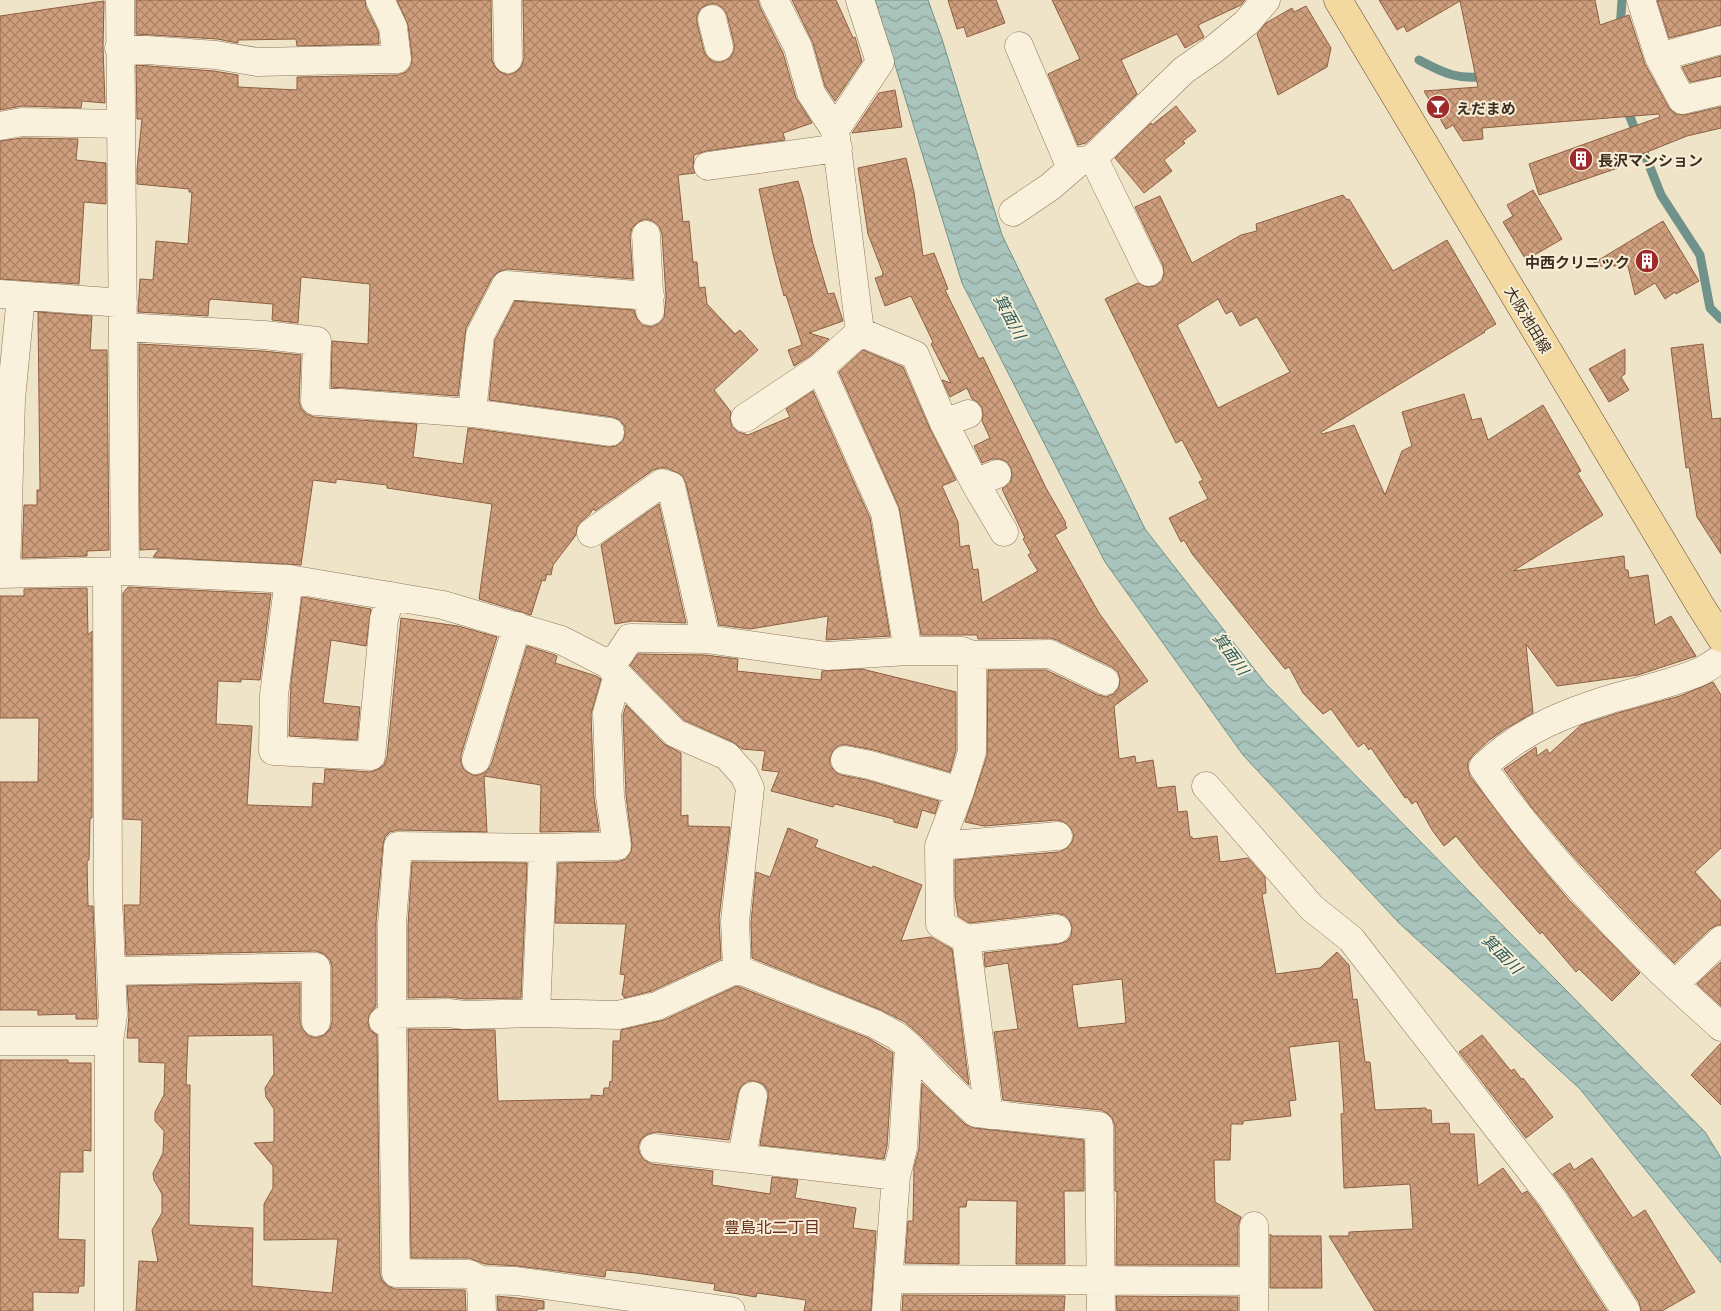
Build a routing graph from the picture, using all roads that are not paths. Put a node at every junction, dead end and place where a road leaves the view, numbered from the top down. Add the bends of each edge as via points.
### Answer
1 (120, 0) edge
2 (380, 0) edge
3 (507, 0) edge
4 (774, 0) edge
5 (860, 0) edge
6 (1266, 0) edge
7 (1338, 0) edge
8 (1641, 0) edge
9 (712, 20) dead end
10 (1721, 40) edge
11 (1019, 46) dead end
12 (719, 47) dead end
13 (120, 48) junction
14 (1659, 57) junction
15 (508, 59) dead end
16 (1721, 91) edge
17 (121, 124) junction
18 (0, 126) edge
19 (836, 139) junction
20 (1082, 163) junction
21 (708, 166) dead end
22 (1013, 212) dead end
23 (646, 235) dead end
24 (1149, 272) dead end
25 (10, 295) edge
26 (123, 315) junction
27 (860, 332) junction
28 (820, 368) junction
29 (472, 413) junction
30 (745, 418) dead end
31 (610, 432) dead end
32 (1004, 532) dead end
33 (591, 533) dead end
34 (116, 571) junction
35 (3, 574) edge
36 (289, 579) junction
37 (391, 596) junction
38 (517, 626) junction
39 (1721, 638) edge
40 (706, 639) junction
41 (908, 651) junction
42 (972, 655) junction
43 (1721, 659) edge
44 (613, 670) junction
45 (1105, 681) dead end
46 (476, 760) dead end
47 (845, 760) dead end
48 (1206, 786) dead end
49 (960, 791) junction
50 (1058, 836) dead end
51 (939, 846) junction
52 (543, 848) junction
53 (1057, 929) dead end
54 (966, 938) junction
55 (1721, 940) edge
56 (737, 969) junction
57 (112, 971) junction
58 (1675, 984) junction
59 (536, 1013) junction
60 (388, 1017) junction
61 (316, 1022) dead end
62 (1721, 1028) edge
63 (0, 1041) edge
64 (109, 1041) junction
65 (909, 1046) junction
66 (753, 1096) dead end
67 (989, 1115) junction
68 (654, 1148) dead end
69 (742, 1158) junction
70 (896, 1176) junction
71 (1254, 1226) dead end
72 (889, 1279) junction
73 (481, 1280) junction
74 (1101, 1281) junction
75 (1254, 1281) junction
76 (109, 1311) edge
77 (482, 1311) edge
78 (731, 1311) edge
79 (886, 1311) edge
80 (1101, 1311) edge
81 (1254, 1311) edge
82 (1626, 1311) edge

1 - 13 street
2 - 13 street via 393,27 397,59 257,62 216,55
3 - 15 street
4 - 19 street via 798,48 811,93
5 - 19 street via 880,62
6 - 20 street via 1246,23 1184,70
7 - 39 main road, 大阪池田線
8 - 14 street
9 - 12 street
10 - 14 street
11 - 20 street
13 - 17 street
14 - 16 street via 1682,100
17 - 18 street via 22,122
17 - 26 street
19 - 21 street
19 - 27 street
20 - 22 street
20 - 24 street
23 - 29 street via 650,304 506,284 480,335
25 - 26 street
25 - 35 street via 12,399
26 - 29 street via 318,341 315,400
26 - 34 street
27 - 28 street
27 - 32 street via 915,355 956,418 986,478
28 - 30 street
28 - 41 street via 885,513
29 - 31 street
33 - 40 street via 662,484 671,486
34 - 35 street
34 - 36 street
34 - 57 street via 108,896
36 - 37 street
36 - 37 street via 274,695 273,750 370,756 384,619
37 - 38 street via 443,605
38 - 44 street via 561,640
38 - 46 street
40 - 41 street via 827,656
40 - 44 street via 630,638
41 - 42 street via 962,651
42 - 45 street via 1050,654
42 - 49 street via 972,752
43 - 58 street via 1696,674 1550,721 1514,740 1483,767 1540,842 1617,928
44 - 52 street via 607,713 610,796 617,846
44 - 56 street via 675,732 727,756 744,775 750,788 735,921
47 - 49 street
48 - 82 street via 1312,908 1351,939 1552,1198
49 - 51 street
50 - 51 street
51 - 54 street via 940,924
52 - 59 street
52 - 60 street via 398,846
53 - 54 street
54 - 67 street
55 - 58 street
56 - 59 street via 657,1006 618,1015
56 - 65 street via 875,1024
57 - 61 street via 316,967
57 - 64 street via 113,1015
58 - 62 street
59 - 60 street
60 - 73 street via 396,1273 469,1274
63 - 64 street
64 - 76 street
65 - 67 street via 976,1113
65 - 70 street via 903,1148
66 - 69 street
67 - 74 street via 1099,1126
68 - 69 street
69 - 70 street
70 - 72 street
71 - 75 street
72 - 74 street
72 - 79 street
73 - 77 street
73 - 78 street via 516,1281
74 - 75 street
74 - 80 street
75 - 81 street

